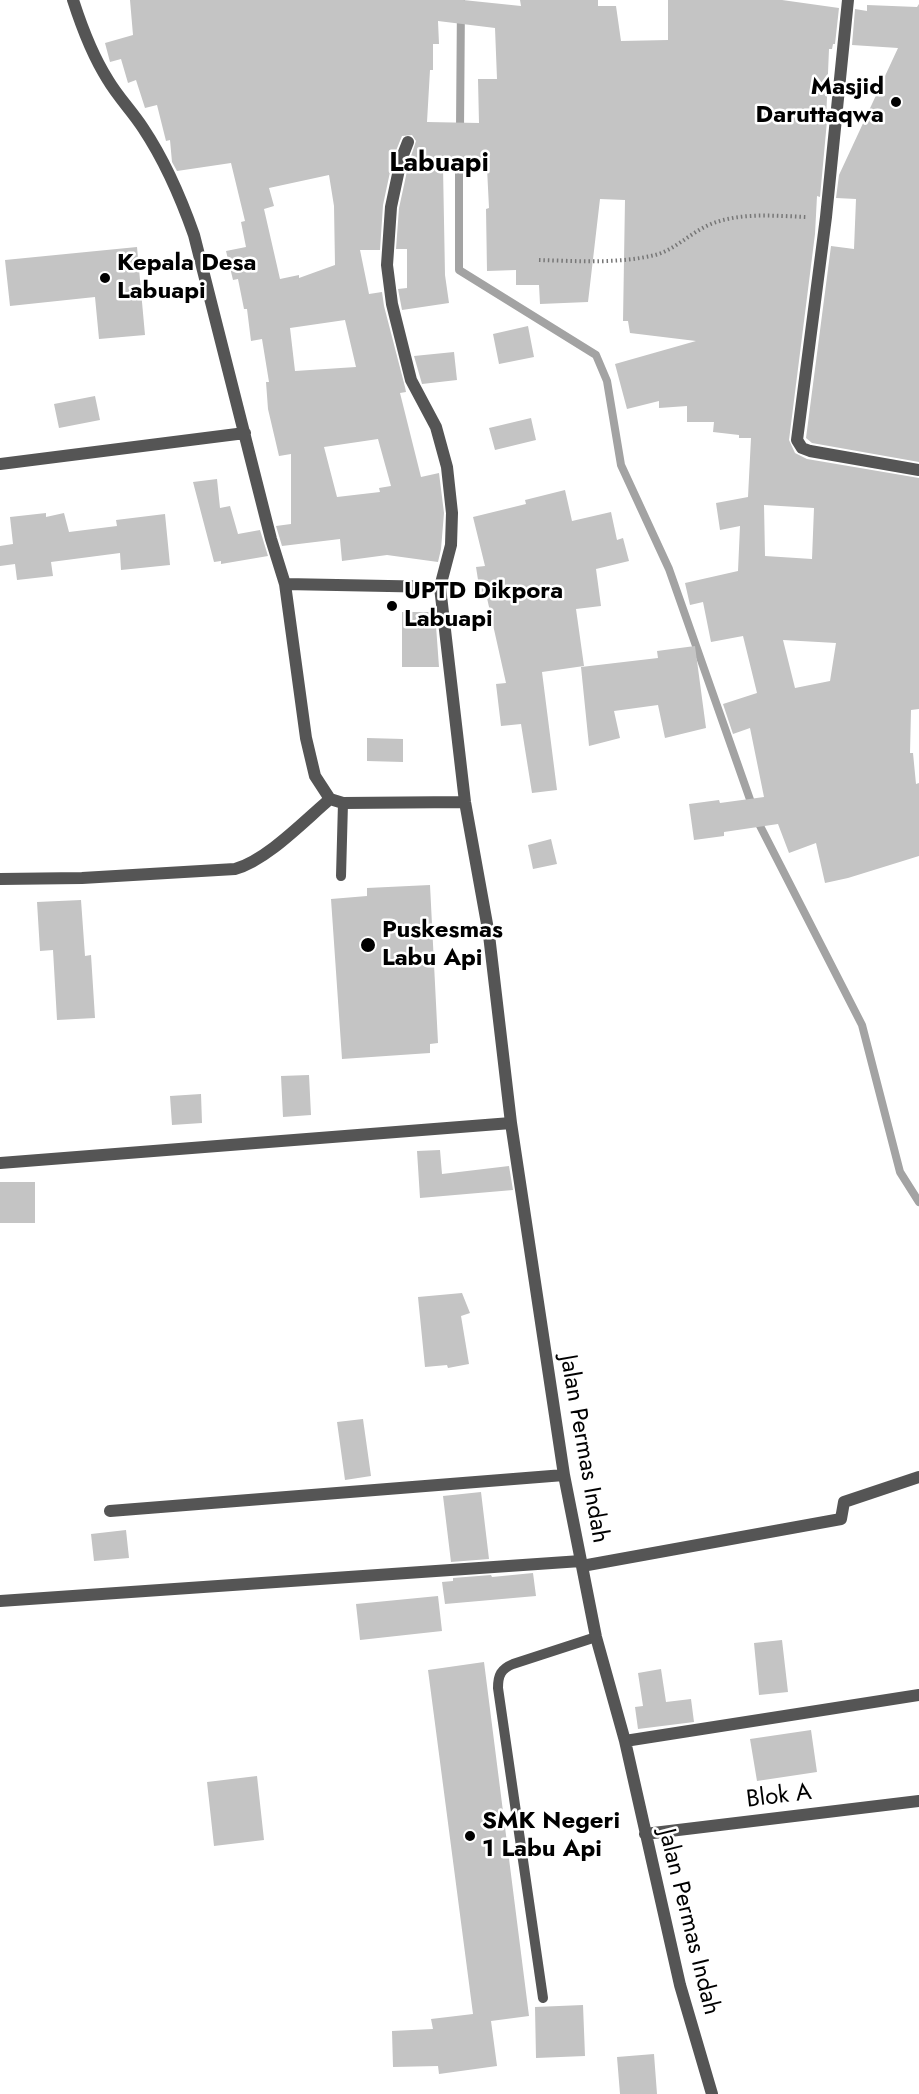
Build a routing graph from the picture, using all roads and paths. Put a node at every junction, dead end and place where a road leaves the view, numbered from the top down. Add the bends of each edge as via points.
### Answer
1 (73, 0) edge
2 (848, 0) edge
3 (408, 142) dead end
4 (826, 217) junction
5 (540, 260) dead end
6 (245, 432) junction
7 (0, 464) edge
8 (919, 470) edge
9 (285, 584) junction
10 (440, 587) junction
11 (330, 799) junction
12 (465, 802) junction
13 (342, 803) junction
14 (341, 876) dead end
15 (0, 879) edge
16 (512, 1123) junction
17 (0, 1163) edge
18 (564, 1475) junction
19 (919, 1477) edge
20 (110, 1511) dead end
21 (581, 1564) junction
22 (0, 1601) edge
23 (597, 1637) junction
24 (919, 1695) edge
25 (625, 1741) junction
26 (919, 1801) edge
27 (645, 1834) junction
28 (543, 1998) dead end
29 (712, 2094) edge

1 - 6 street via 93,53 153,143 184,207
2 - 4 street
3 - 10 street via 391,207 387,265 411,380 436,427 447,467 451,545
4 - 5 path via 730,219 694,232 657,255
4 - 8 street via 798,442 810,451
6 - 7 street
6 - 9 street
9 - 10 street
9 - 11 street via 306,738 315,776
10 - 12 street, Jalan Permas Indah
11 - 13 street
11 - 15 street via 258,858 235,869
12 - 13 street
12 - 16 street, Jalan Permas Indah via 489,935
13 - 14 lane
16 - 17 street
16 - 18 street, Jalan Permas Indah
18 - 20 street
18 - 21 street, Jalan Permas Indah
19 - 21 street via 844,1502 841,1519
21 - 22 street
21 - 23 street, Jalan Permas Indah
23 - 25 street, Jalan Permas Indah
23 - 28 lane via 513,1664 498,1677
24 - 25 street
25 - 27 street, Jalan Permas Indah
26 - 27 street, Blok A
27 - 29 street, Jalan Permas Indah via 680,1985

